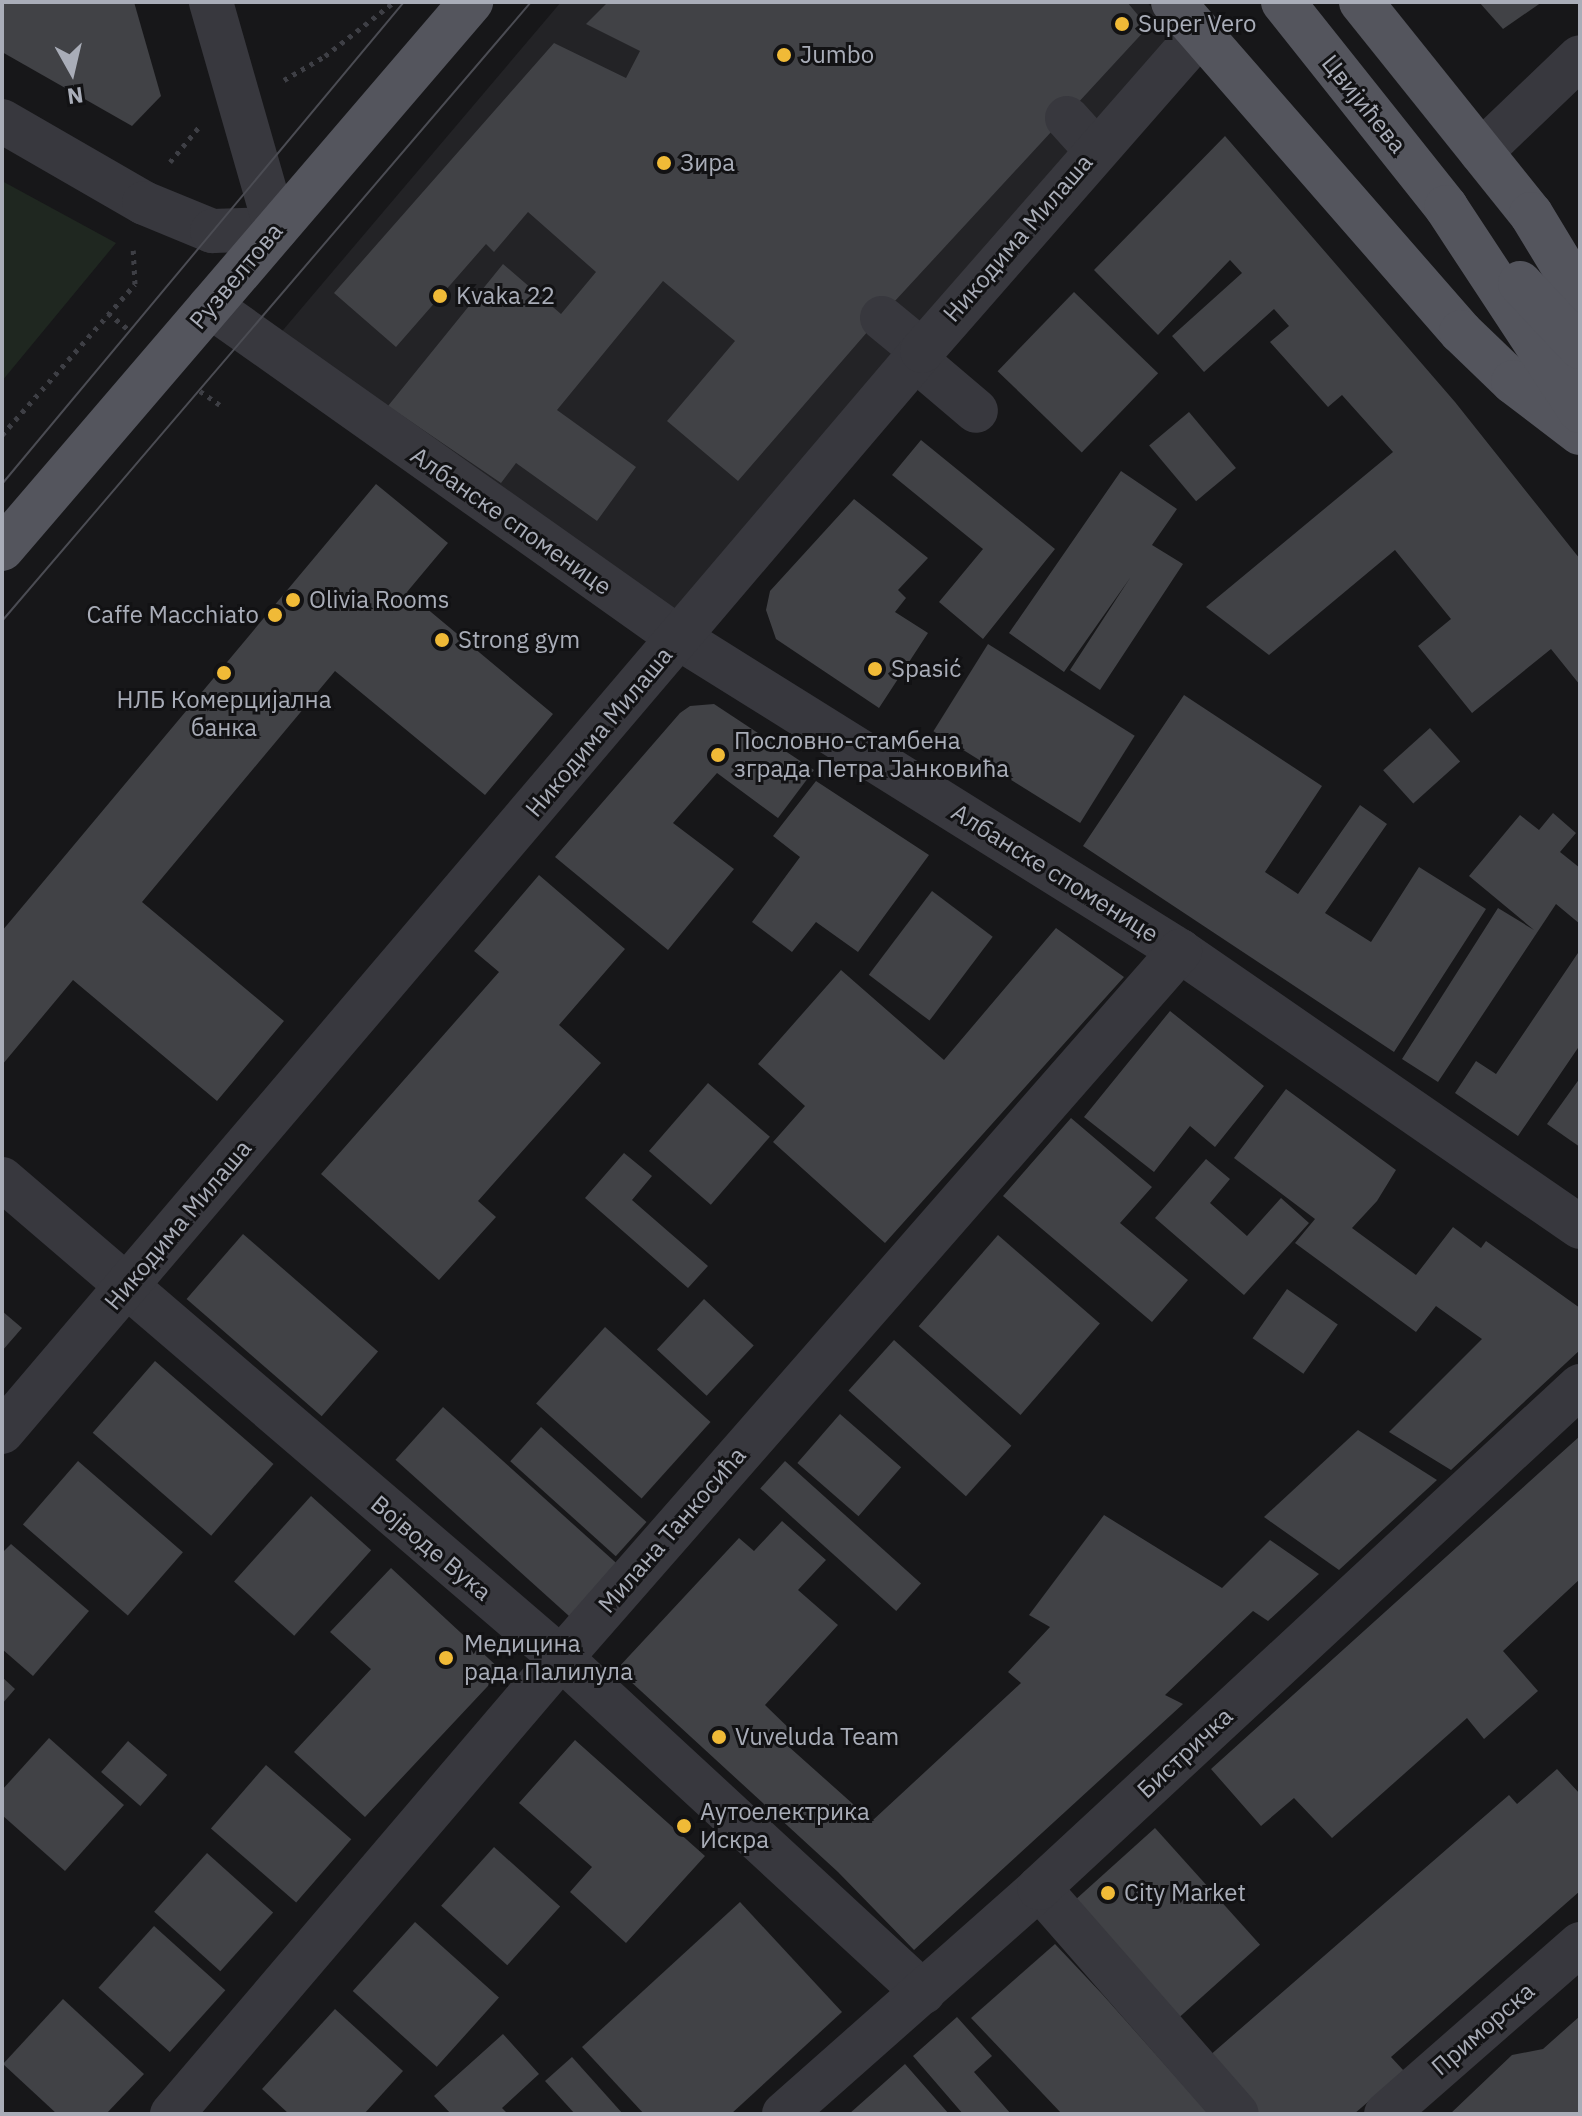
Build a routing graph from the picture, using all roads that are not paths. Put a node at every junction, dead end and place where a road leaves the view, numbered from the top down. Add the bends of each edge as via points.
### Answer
1 (211, 2) edge
2 (471, 2) edge
3 (1283, 2) edge
4 (1361, 2) edge
5 (1186, 19) edge
6 (1580, 57) edge
7 (2, 121) edge
8 (1481, 152) junction
9 (1446, 207) junction
10 (276, 229) junction
11 (1580, 295) edge
12 (210, 306) junction
13 (882, 318) dead end
14 (1580, 347) edge
15 (918, 355) junction
16 (976, 411) dead end
17 (1580, 411) edge
18 (1580, 433) edge
19 (2, 549) edge
20 (679, 638) junction
21 (1180, 951) junction
22 (2, 1179) edge
23 (1580, 1227) edge
24 (125, 1287) junction
25 (1580, 1386) edge
26 (2, 1432) edge
27 (561, 1658) junction
28 (1039, 1888) junction
29 (1580, 1944) edge
30 (923, 1992) junction
31 (1409, 2107) edge
32 (172, 2114) edge
33 (784, 2114) edge
34 (1237, 2114) edge

1 - 10 street
2 - 10 main road, Рузвелтова
3 - 9 main road, Цвијићева
4 - 8 main road
5 - 15 street, Никодима Милаша via 1081,134
5 - 18 main road via 1461,332 1513,382
6 - 8 street
7 - 10 street via 144,203 212,231
8 - 11 main road via 1531,214
9 - 14 main road, Цвијићева
9 - 17 main road, Цвијићева
10 - 12 main road, Рузвелтова
12 - 19 main road, Рузвелтова
12 - 20 street, Албанске споменице
13 - 15 street
15 - 16 street
15 - 20 street, Никодима Милаша
20 - 21 street, Албанске споменице
20 - 24 street, Никодима Милаша
21 - 23 street, Албанске споменице
21 - 27 street, Милана Танкосића
22 - 24 street, Војводе Вука
24 - 26 street, Никодима Милаша
24 - 27 street, Војводе Вука
25 - 28 street, Бистричка
27 - 30 street, Војводе Вука
27 - 32 street, Милана Танкосића
28 - 30 street, Бистричка
28 - 34 street
29 - 31 street, Приморска
30 - 33 street, Бистричка

